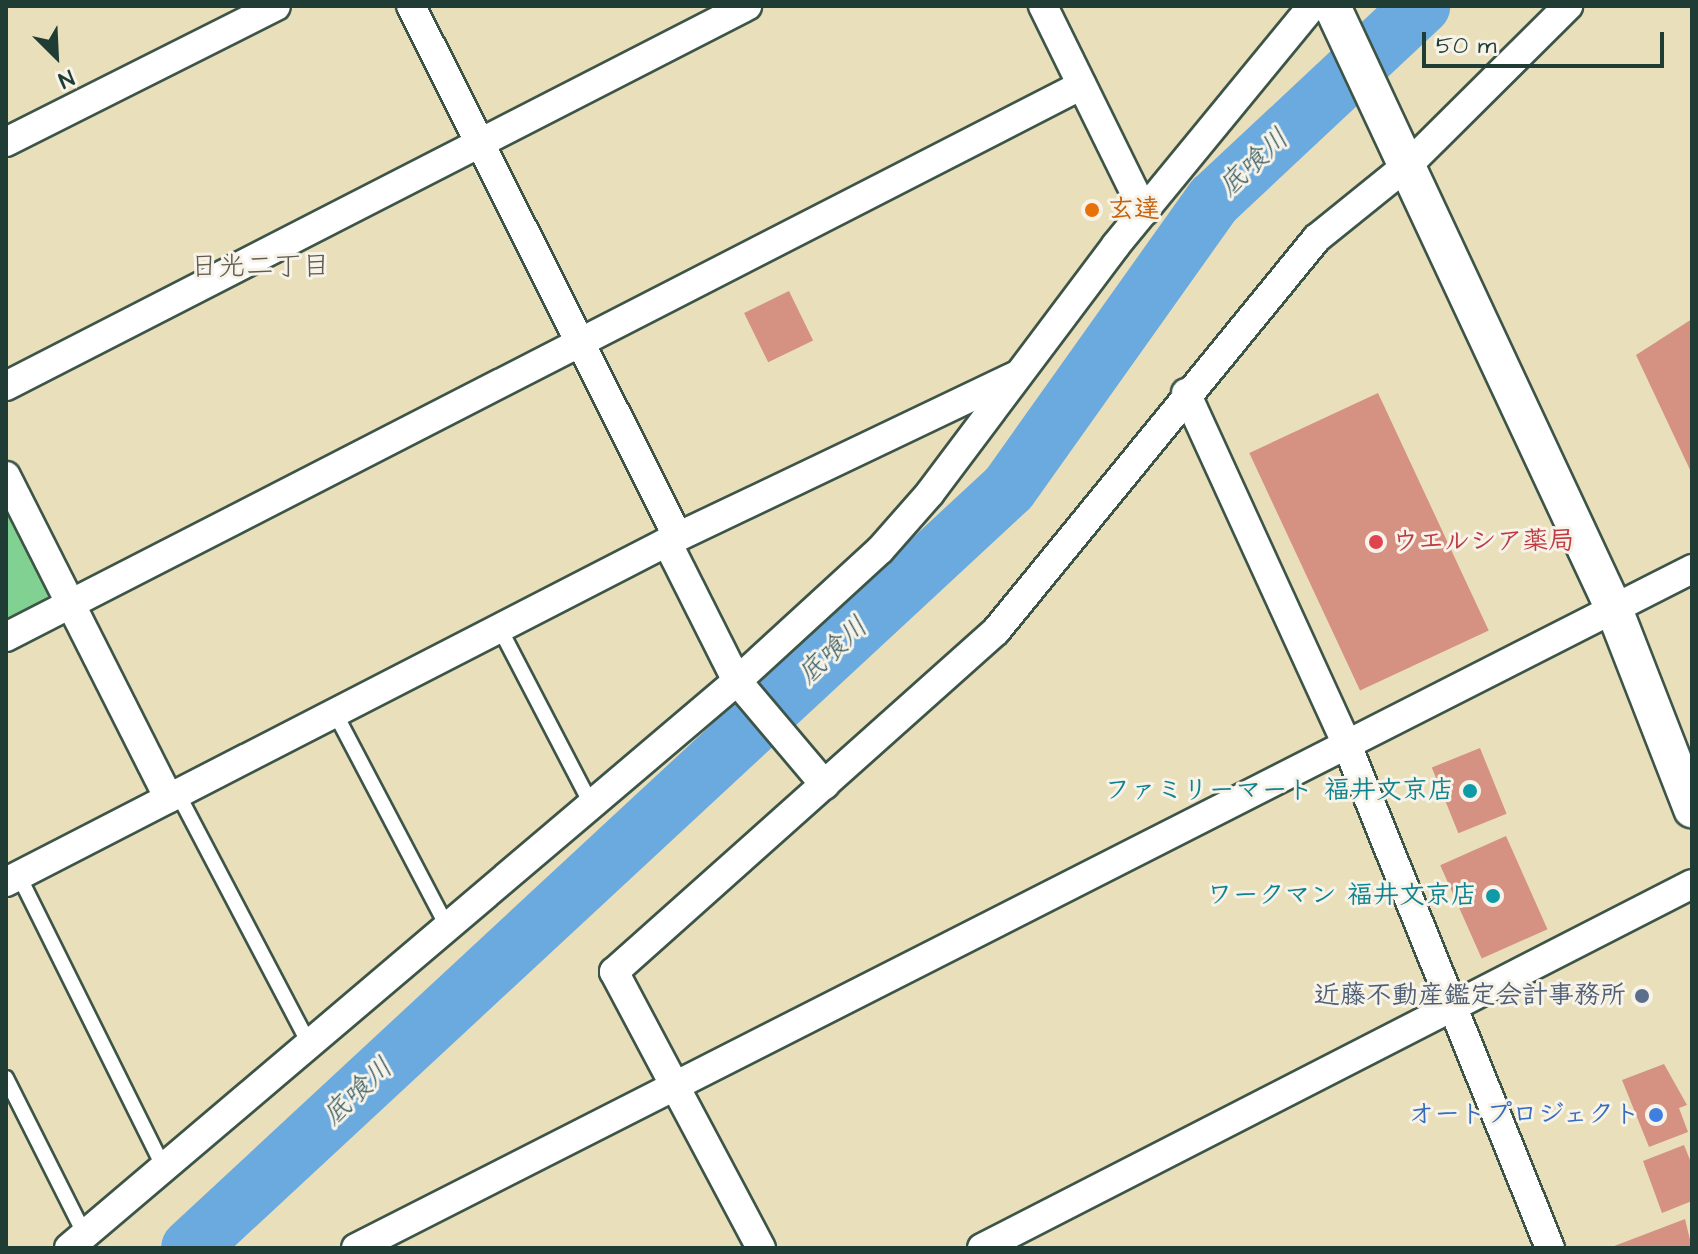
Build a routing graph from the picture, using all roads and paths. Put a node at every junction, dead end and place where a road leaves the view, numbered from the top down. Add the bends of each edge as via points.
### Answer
1 (276, 6) edge
2 (411, 6) edge
3 (747, 6) edge
4 (1043, 6) edge
5 (1568, 6) edge
6 (1327, 10) edge
7 (1082, 85) junction
8 (6, 142) edge
9 (480, 143) junction
10 (1406, 154) junction
11 (1144, 211) junction
12 (581, 342) junction
13 (1019, 374) junction
14 (6, 386) edge
15 (1186, 393) junction
16 (6, 476) edge
17 (673, 539) junction
18 (1692, 569) edge
19 (71, 604) junction
20 (1614, 609) junction
21 (500, 629) junction
22 (6, 637) edge
23 (742, 687) junction
24 (335, 713) junction
25 (1347, 745) junction
26 (818, 778) junction
27 (173, 796) junction
28 (591, 804) junction
29 (1692, 809) edge
30 (12, 879) edge
31 (1692, 884) edge
32 (447, 926) junction
33 (1456, 1007) junction
34 (309, 1043) junction
35 (6, 1078) edge
36 (673, 1087) junction
37 (163, 1166) junction
38 (76, 1240) edge
39 (998, 1244) edge
40 (356, 1248) edge
41 (761, 1248) edge
42 (1550, 1248) edge

1 - 8 street
2 - 9 street
3 - 9 street
4 - 7 street
5 - 10 street
6 - 10 street
6 - 11 street
7 - 11 street
7 - 12 street
9 - 12 street
9 - 14 street
10 - 15 street via 1317,238
10 - 20 street
11 - 13 street
12 - 17 street
12 - 19 street
13 - 17 street
13 - 23 street via 880,550
15 - 25 street
15 - 26 street via 996,631
16 - 19 street
17 - 21 street
17 - 23 street
18 - 20 street
19 - 22 street
19 - 27 street
20 - 25 street
20 - 29 street
21 - 24 street
21 - 28 lane
23 - 26 street
23 - 28 street
24 - 27 street
24 - 32 lane
25 - 33 street
25 - 36 street
26 - 36 street via 614,972
27 - 30 street
27 - 34 lane
28 - 32 street
30 - 37 lane
31 - 33 street
32 - 34 street
33 - 39 street
33 - 42 street
34 - 37 street
35 - 38 lane
36 - 40 street
36 - 41 street
37 - 38 street

